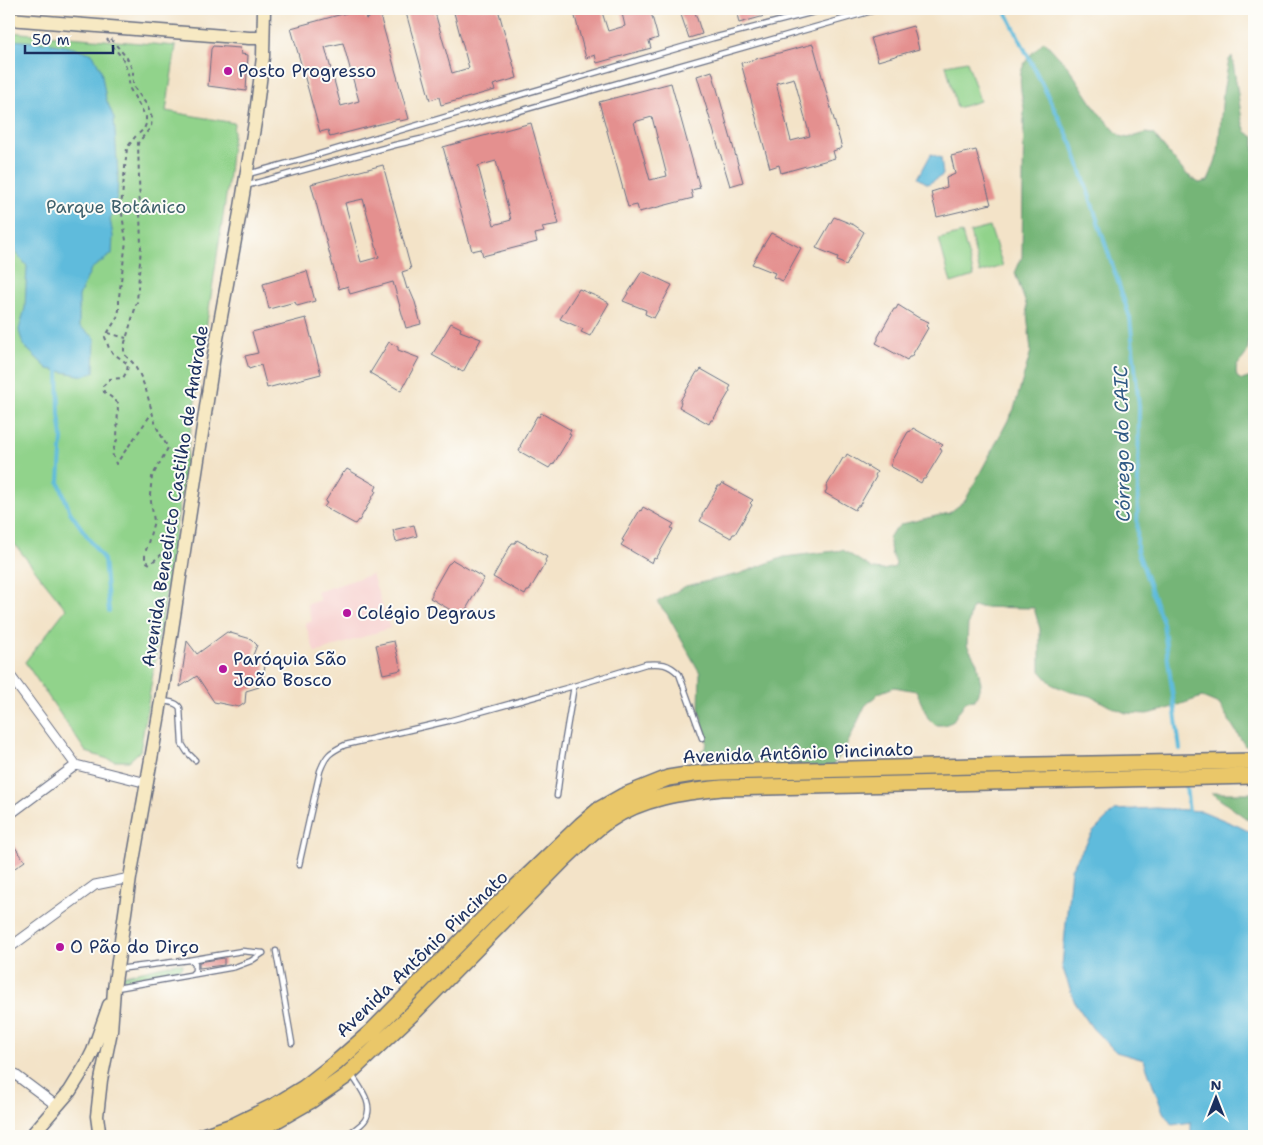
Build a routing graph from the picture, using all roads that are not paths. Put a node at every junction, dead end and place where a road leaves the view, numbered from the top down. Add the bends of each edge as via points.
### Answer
1 (264, 9) edge
2 (826, 9) edge
3 (879, 9) edge
4 (9, 19) edge
5 (263, 38) junction
6 (303, 159) junction
7 (306, 169) junction
8 (245, 180) junction
9 (9, 674) edge
10 (12, 684) edge
11 (574, 686) junction
12 (161, 701) junction
13 (702, 738) dead end
14 (195, 760) dead end
15 (1254, 761) edge
16 (76, 765) junction
17 (1254, 776) edge
18 (147, 783) junction
19 (557, 796) dead end
20 (9, 815) edge
21 (299, 865) dead end
22 (130, 878) junction
23 (9, 948) edge
24 (276, 951) dead end
25 (189, 960) junction
26 (117, 969) junction
27 (191, 975) junction
28 (114, 988) junction
29 (292, 1043) dead end
30 (9, 1070) edge
31 (350, 1072) junction
32 (57, 1106) junction
33 (31, 1136) edge
34 (101, 1136) edge
35 (203, 1136) edge
36 (243, 1136) edge
37 (346, 1136) edge

1 - 5 main road, Avenida Benedicto Castilho de Andrade
2 - 6 lane via 713,38
3 - 7 lane
4 - 5 main road
5 - 8 main road, Avenida Benedicto Castilho de Andrade via 260,83
6 - 7 lane
6 - 8 lane
7 - 8 lane
8 - 12 main road, Avenida Benedicto Castilho de Andrade via 214,355
9 - 10 street
10 - 16 street
11 - 13 lane via 646,664 665,664 679,674
11 - 19 lane
11 - 21 lane via 334,750 325,758 320,771
12 - 14 lane via 174,703 180,708 182,744
12 - 18 main road, Avenida Benedicto Castilho de Andrade
15 - 35 main road, Avenida Antônio Pincinato via 722,772 668,778 622,796 593,814 371,1032 304,1088 235,1125
16 - 18 street
16 - 20 street
17 - 31 main road, Avenida Antônio Pincinato via 722,788 648,801 624,810 590,835
18 - 22 main road, Avenida Benedicto Castilho de Andrade
22 - 23 street via 95,885
22 - 26 main road, Avenida Benedicto Castilho de Andrade
24 - 29 lane
25 - 26 lane
25 - 27 lane via 195,963 195,971
25 - 27 lane via 242,951 262,953 235,967
26 - 28 main road, Avenida Benedicto Castilho de Andrade
27 - 28 lane
28 - 32 main road, Avenida Benedicto Castilho de Andrade via 86,1066
28 - 34 main road, Avenida Benedicto Castilho de Andrade via 111,1031 97,1116
30 - 32 street
31 - 36 main road, Avenida Antônio Pincinato via 310,1101
31 - 37 lane via 364,1093 368,1110 365,1120
32 - 33 main road, Avenida Benedicto Castilho de Andrade

